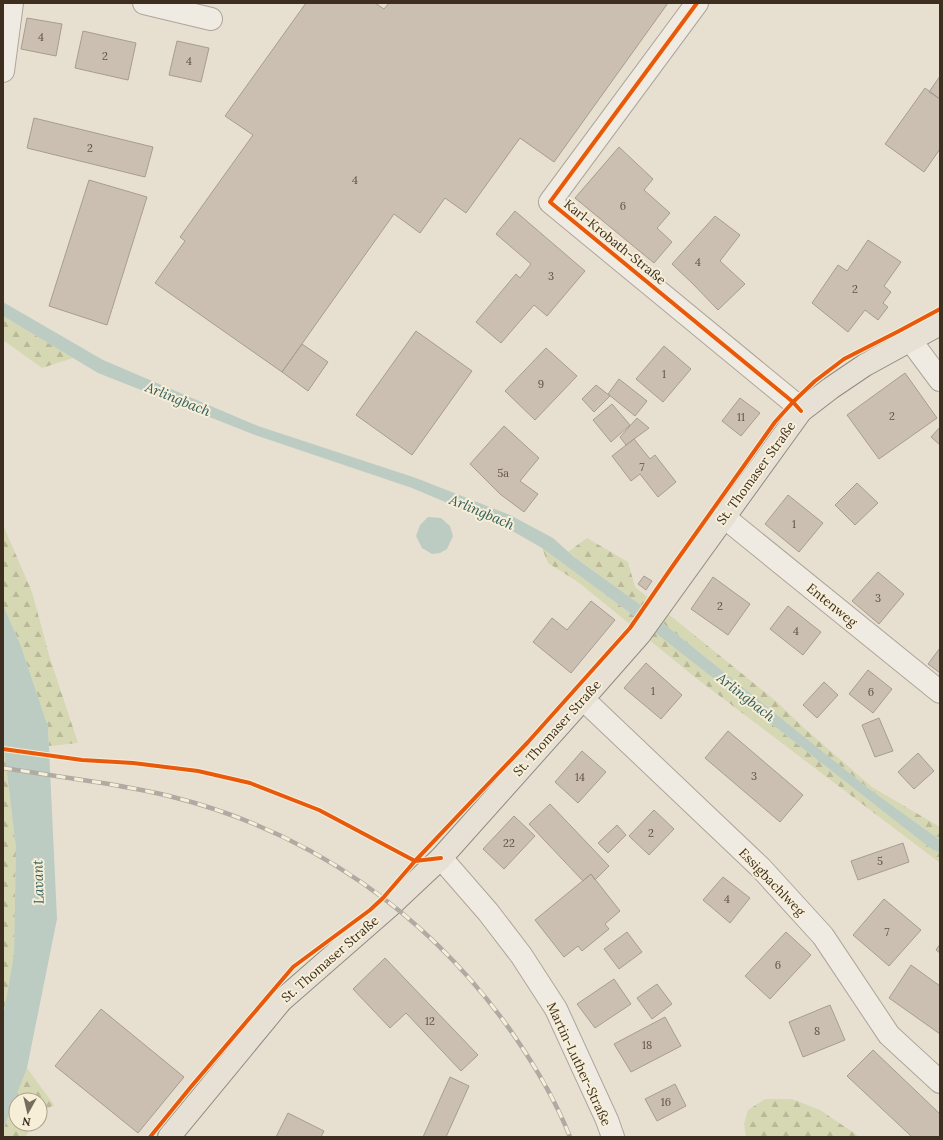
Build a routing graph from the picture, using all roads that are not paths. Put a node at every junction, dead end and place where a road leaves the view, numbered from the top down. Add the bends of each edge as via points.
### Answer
1 (12, 3) edge
2 (144, 3) edge
3 (697, 3) edge
4 (211, 19) dead end
5 (3, 71) edge
6 (940, 324) edge
7 (911, 341) junction
8 (940, 380) edge
9 (801, 410) junction
10 (724, 517) junction
11 (940, 692) edge
12 (583, 699) junction
13 (441, 858) junction
14 (940, 1082) edge
15 (169, 1137) edge
16 (613, 1137) edge

1 - 5 street
2 - 4 street
3 - 9 street, Karl-Krobath-Straße via 550,202
6 - 7 main road, St. Thomaser Straße
7 - 8 street
7 - 9 main road, St. Thomaser Straße via 865,365
9 - 10 main road, St. Thomaser Straße
10 - 11 street, Entenweg
10 - 12 main road, St. Thomaser Straße via 640,634
12 - 13 main road, St. Thomaser Straße
12 - 14 street, Essigbachlweg via 761,868 823,936 889,1034
13 - 15 main road, St. Thomaser Straße via 281,1001
13 - 16 street, Martin-Luther-Straße via 488,912 556,1009

